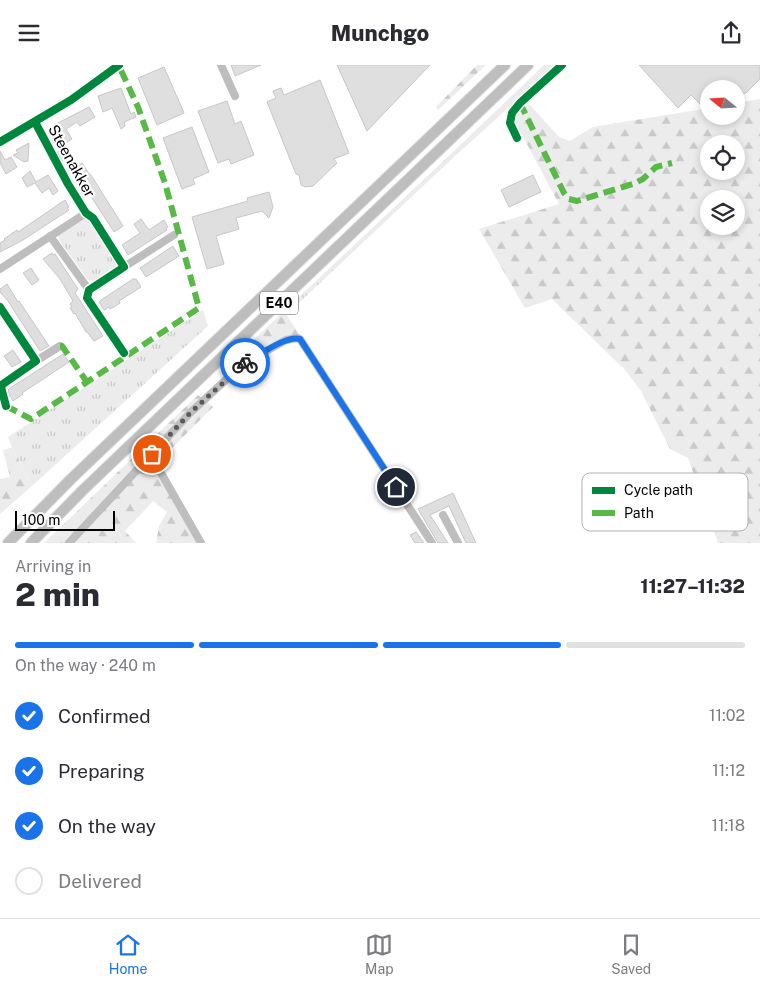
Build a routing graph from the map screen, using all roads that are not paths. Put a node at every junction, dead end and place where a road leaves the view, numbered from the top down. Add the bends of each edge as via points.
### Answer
1 (119, 65) edge
2 (221, 65) edge
3 (504, 65) edge
4 (528, 65) edge
5 (562, 65) edge
6 (235, 96) dead end
7 (35, 122) junction
8 (517, 138) dead end
9 (0, 142) edge
10 (86, 213) junction
11 (174, 235) dead end
12 (50, 236) junction
13 (124, 267) junction
14 (0, 269) edge
15 (88, 294) junction
16 (0, 307) edge
17 (60, 346) dead end
18 (124, 353) dead end
19 (36, 361) junction
20 (6, 406) dead end
21 (152, 454) junction
22 (443, 515) dead end
23 (8, 543) edge
24 (31, 543) edge
25 (69, 543) edge
26 (201, 543) edge
27 (432, 543) edge
28 (458, 543) edge

1 - 7 street
2 - 6 street
3 - 23 highway, E40 via 78,472
4 - 24 highway, E40
5 - 8 street via 512,113 510,123
7 - 9 street
7 - 10 street, Steenakker
10 - 12 street, Steenakker
10 - 13 street via 93,218
11 - 13 street
12 - 14 street, Steenakker
12 - 15 street
13 - 15 street
15 - 18 street
16 - 19 street
17 - 19 street
19 - 20 street via 3,384
21 - 25 street
21 - 26 street
21 - 27 street via 243,364 286,340 298,338
22 - 28 street

